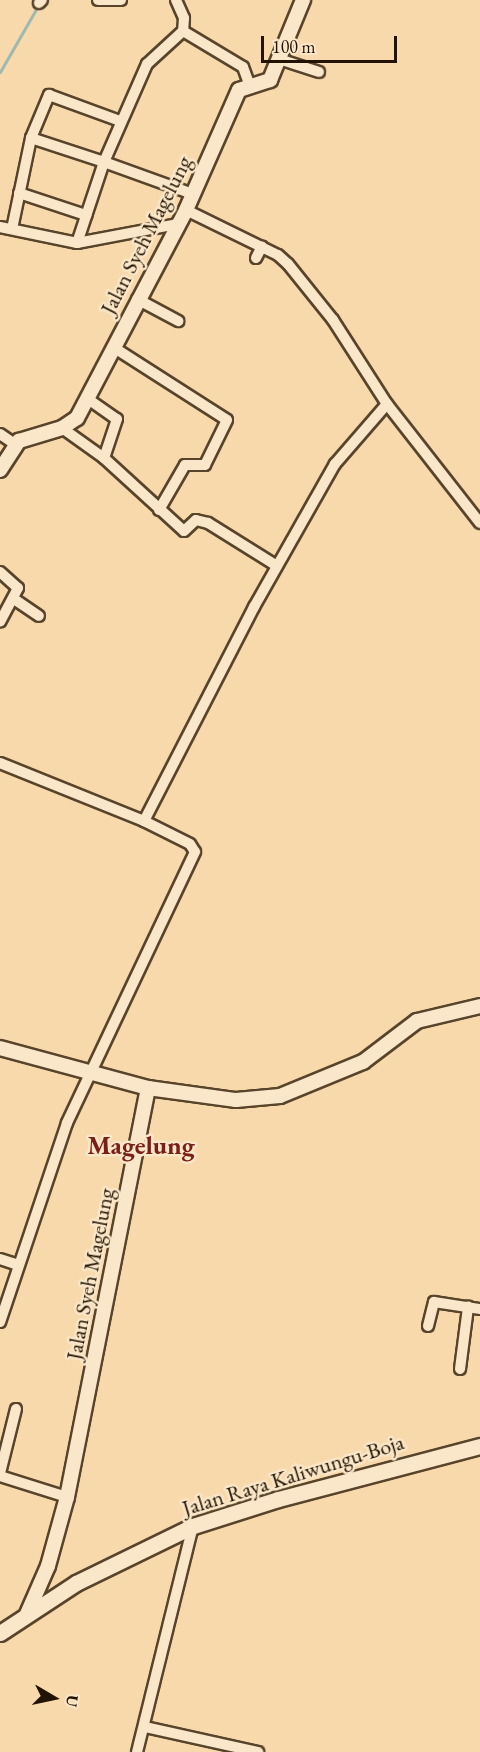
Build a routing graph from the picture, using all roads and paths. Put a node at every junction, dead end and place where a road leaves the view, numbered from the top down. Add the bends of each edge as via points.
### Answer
1 (98, 0) edge
2 (121, 0) edge
3 (303, 0) edge
4 (175, 1) edge
5 (183, 31) junction
6 (279, 59) junction
7 (319, 72) dead end
8 (250, 86) junction
9 (120, 121) junction
10 (31, 138) junction
11 (104, 162) junction
12 (19, 193) junction
13 (193, 194) junction
14 (186, 210) junction
15 (86, 215) junction
16 (178, 224) junction
17 (0, 227) edge
18 (12, 230) junction
19 (77, 243) junction
20 (261, 246) junction
21 (256, 258) dead end
22 (137, 299) junction
23 (178, 321) dead end
24 (113, 347) junction
25 (88, 399) junction
26 (387, 404) junction
27 (62, 428) junction
28 (0, 434) edge
29 (15, 444) junction
30 (104, 458) junction
31 (0, 470) edge
32 (159, 510) junction
33 (480, 523) edge
34 (277, 566) junction
35 (0, 572) edge
36 (14, 599) junction
37 (39, 616) dead end
38 (0, 622) edge
39 (0, 763) edge
40 (144, 821) junction
41 (480, 1006) edge
42 (0, 1048) edge
43 (91, 1076) junction
44 (148, 1088) junction
45 (0, 1259) edge
46 (18, 1264) junction
47 (468, 1307) junction
48 (480, 1308) edge
49 (0, 1322) edge
50 (428, 1326) dead end
51 (460, 1369) dead end
52 (16, 1409) dead end
53 (480, 1446) edge
54 (0, 1474) edge
55 (67, 1497) junction
56 (193, 1526) junction
57 (27, 1614) junction
58 (0, 1633) edge
59 (145, 1727) junction
60 (138, 1752) edge
61 (258, 1752) edge

1 - 2 street
3 - 6 street, Jalan Syeh Magelung
4 - 5 street
5 - 8 street via 243,67
5 - 9 street via 147,64
6 - 7 street
6 - 8 street, Jalan Syeh Magelung via 270,81
8 - 13 street, Jalan Syeh Magelung via 239,90
9 - 10 street via 49,94
9 - 11 street
10 - 11 street
10 - 12 street
11 - 13 street
11 - 15 street
12 - 15 street
12 - 18 street
13 - 14 street, Jalan Syeh Magelung
14 - 16 street, Jalan Syeh Magelung
14 - 20 street
15 - 19 street
16 - 19 street
16 - 22 street, Jalan Syeh Magelung
17 - 18 street
18 - 19 street
20 - 21 street
20 - 26 street via 281,257 317,300
22 - 23 street
22 - 24 street, Jalan Syeh Magelung
24 - 25 street, Jalan Syeh Magelung
24 - 32 street via 227,420 204,465 185,465
25 - 27 street, Jalan Syeh Magelung
25 - 30 street via 117,419
26 - 33 street
26 - 34 street via 335,464
27 - 29 street, Jalan Syeh Magelung
27 - 30 street
28 - 29 street
29 - 31 street
30 - 32 street
32 - 34 street via 185,531 196,520 207,524
34 - 40 street
35 - 36 street via 17,585
36 - 37 street
36 - 38 street
39 - 40 street
40 - 43 street via 190,844 195,856
41 - 44 street via 417,1021 363,1062 280,1096 236,1100
42 - 43 street
43 - 44 street
43 - 46 street via 67,1123
44 - 55 street, Jalan Syeh Magelung
45 - 46 street
46 - 49 street
47 - 48 street
47 - 50 street via 434,1302
47 - 51 street
52 - 54 street
53 - 56 main road, Jalan Raya Kaliwungu-Boja via 278,1498
54 - 55 street
55 - 57 street, Jalan Syeh Magelung via 46,1574
56 - 57 main road, Jalan Raya Kaliwungu-Boja via 76,1583
56 - 59 street
57 - 58 main road, Jalan Raya Kaliwungu-Boja
59 - 60 street
59 - 61 street

